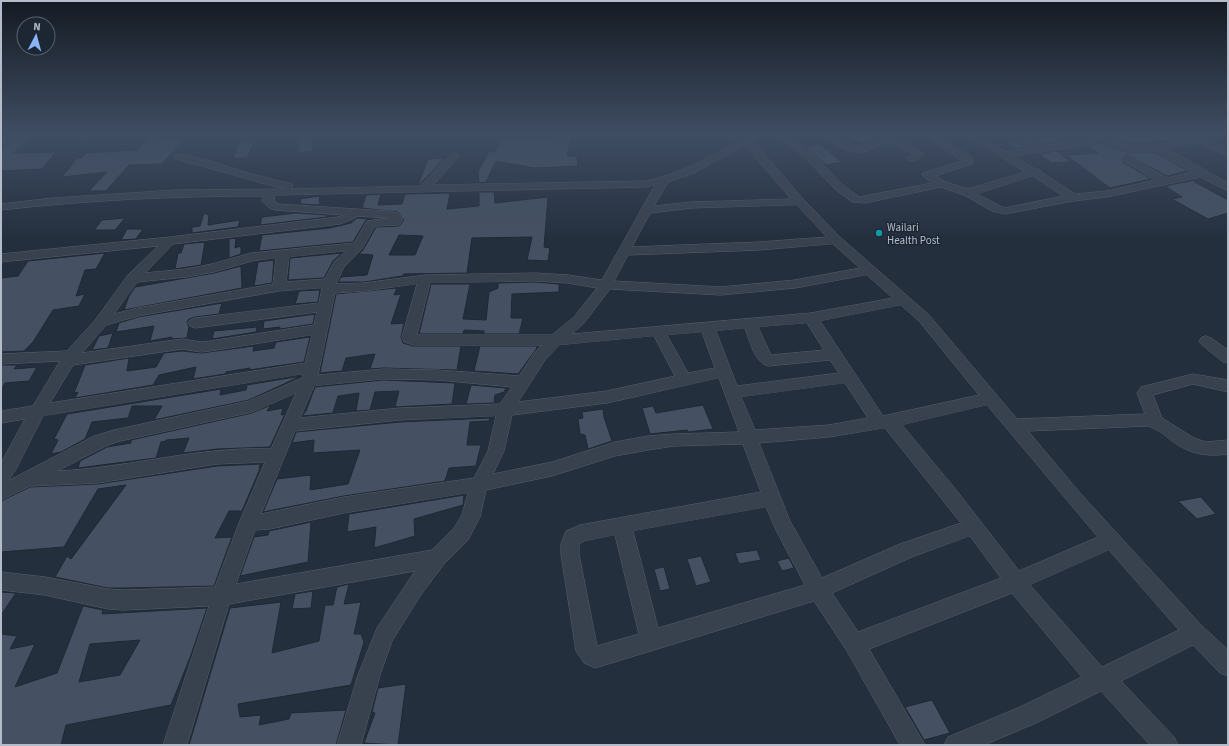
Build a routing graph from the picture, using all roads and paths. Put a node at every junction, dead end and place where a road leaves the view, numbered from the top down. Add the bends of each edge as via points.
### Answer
1 (224, 169) edge
2 (442, 169) edge
3 (692, 169) edge
4 (774, 169) edge
5 (821, 169) edge
6 (947, 169) edge
7 (1030, 169) edge
8 (1144, 169) edge
9 (1195, 169) edge
10 (1036, 172) junction
11 (1203, 173) junction
12 (662, 181) junction
13 (1166, 182) junction
14 (942, 184) junction
15 (1228, 188) edge
16 (422, 189) junction
17 (272, 192) junction
18 (286, 192) junction
19 (968, 193) junction
20 (1073, 198) junction
21 (800, 202) junction
22 (1, 206) edge
23 (646, 210) junction
24 (360, 212) junction
25 (836, 240) junction
26 (168, 242) junction
27 (358, 246) junction
28 (624, 251) junction
29 (283, 253) junction
30 (1, 258) edge
31 (871, 270) junction
32 (133, 278) junction
33 (425, 279) junction
34 (606, 285) junction
35 (330, 286) junction
36 (279, 288) junction
37 (904, 300) junction
38 (201, 302) junction
39 (324, 307) junction
40 (811, 318) junction
41 (100, 322) junction
42 (195, 323) junction
43 (750, 324) junction
44 (707, 327) junction
45 (320, 330) junction
46 (658, 331) junction
47 (555, 340) junction
48 (1206, 341) dead end
49 (187, 344) junction
50 (835, 354) junction
51 (70, 358) junction
52 (1228, 358) edge
53 (1, 359) edge
54 (724, 370) junction
55 (311, 374) junction
56 (849, 377) junction
57 (684, 380) junction
58 (523, 382) junction
59 (1228, 386) edge
60 (733, 392) junction
61 (991, 398) junction
62 (39, 410) junction
63 (506, 410) junction
64 (1, 417) edge
65 (1155, 421) junction
66 (884, 422) junction
67 (1013, 424) junction
68 (289, 425) junction
69 (750, 437) junction
70 (1228, 447) edge
71 (276, 456) junction
72 (1, 477) edge
73 (25, 481) junction
74 (479, 484) junction
75 (1, 493) edge
76 (772, 498) junction
77 (248, 523) junction
78 (622, 525) junction
79 (974, 527) junction
80 (1112, 540) junction
81 (437, 558) junction
82 (1, 581) edge
83 (1015, 582) junction
84 (818, 590) junction
85 (222, 596) junction
86 (1195, 633) junction
87 (651, 641) junction
88 (854, 644) junction
89 (1228, 665) edge
90 (1101, 679) junction
91 (175, 745) edge
92 (348, 745) edge
93 (913, 745) edge
94 (956, 745) edge
95 (1166, 745) edge

1 - 18 street via 286,185
2 - 16 street via 427,187
3 - 12 street
4 - 21 street
5 - 14 street via 856,200
6 - 14 street via 927,175
7 - 10 street
8 - 13 street
9 - 11 street
10 - 19 street
10 - 20 street
11 - 13 street
11 - 15 street
12 - 16 street via 619,186
12 - 23 street
13 - 20 street
14 - 19 street
16 - 18 street
17 - 18 street
17 - 22 street via 160,194
17 - 24 street via 268,201 275,207
19 - 20 street via 1005,212
21 - 23 street via 692,205
21 - 25 street
23 - 28 street
24 - 26 street via 340,220
24 - 27 street via 394,215 397,218 395,223 371,223
25 - 28 street via 759,246
25 - 31 street
26 - 30 street
26 - 32 street
27 - 29 street
27 - 35 street via 338,265
28 - 34 street
29 - 32 street via 251,257 186,273
29 - 36 street
31 - 34 street via 795,284 735,290
31 - 37 street
32 - 41 street
33 - 34 street via 549,277
33 - 35 street via 364,288
33 - 47 street via 409,338
34 - 47 street via 579,320
35 - 36 street
35 - 39 street
36 - 38 street
37 - 40 street
37 - 61 street via 924,318
38 - 41 street via 138,312
38 - 42 street
39 - 42 street
39 - 45 street
40 - 43 street
40 - 50 street
41 - 51 street
42 - 49 street
43 - 44 street
43 - 50 street via 768,361
44 - 46 street
44 - 54 street
45 - 49 street via 210,346 194,347
45 - 55 street
46 - 47 street
46 - 57 street
47 - 58 street via 540,356
48 - 52 street
49 - 51 street
50 - 56 street
51 - 53 street
51 - 62 street
54 - 57 street
54 - 60 street
55 - 58 street via 438,375
55 - 62 street
55 - 68 street
55 - 73 street via 252,406 100,441
56 - 60 street
56 - 66 street
57 - 63 street via 607,396
58 - 63 street
59 - 65 street via 1193,379 1146,391
60 - 69 street
61 - 66 street
61 - 67 street
62 - 64 street
62 - 72 street
63 - 68 street via 400,414
63 - 74 street via 496,451
65 - 67 street
65 - 70 street via 1194,446 1215,449
66 - 69 street via 829,431
66 - 79 street
67 - 80 street
68 - 71 street
69 - 74 street via 648,443 615,449 552,469
69 - 76 street
71 - 73 street via 251,454 199,459 100,475
71 - 77 street
73 - 75 street
74 - 77 street
74 - 81 street via 471,517 461,534
76 - 78 street
76 - 84 street via 782,524
77 - 85 street
78 - 87 street
78 - 87 street via 580,532 573,537 570,544 587,651 595,657
79 - 83 street
79 - 84 street via 907,550
80 - 83 street
80 - 86 street
81 - 85 street
81 - 92 street via 413,589 384,635
82 - 85 street via 44,586 108,599
83 - 88 street
83 - 90 street
84 - 87 street
84 - 88 street
85 - 91 street
86 - 89 street
86 - 90 street
88 - 93 street
90 - 94 street via 1028,715
90 - 95 street

